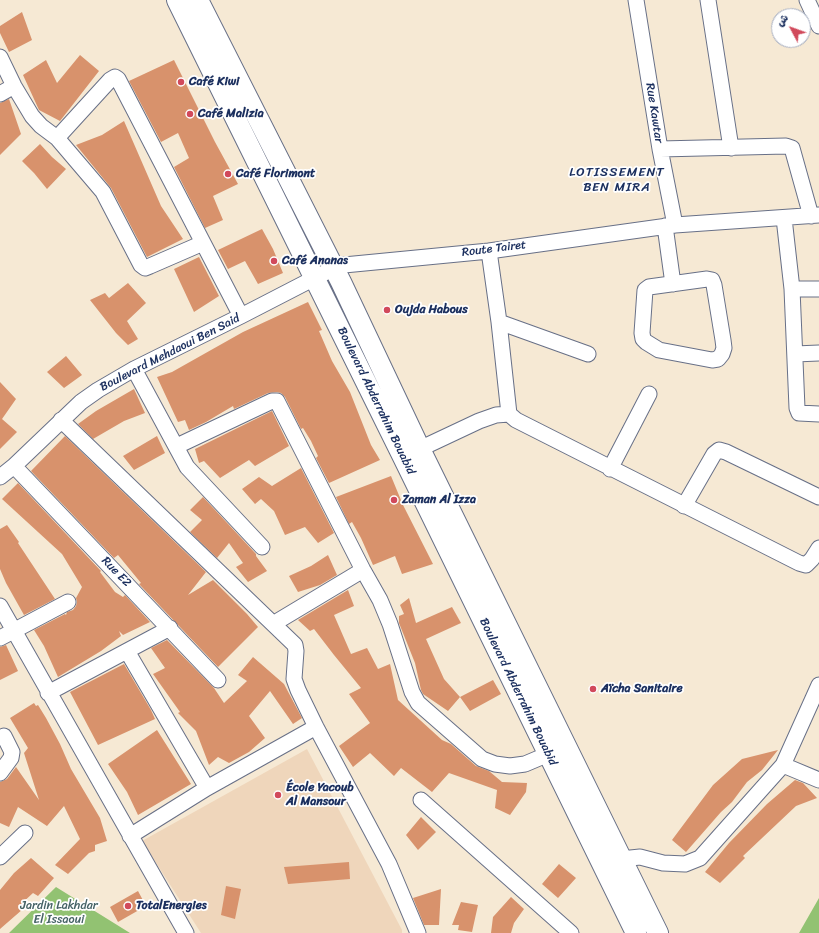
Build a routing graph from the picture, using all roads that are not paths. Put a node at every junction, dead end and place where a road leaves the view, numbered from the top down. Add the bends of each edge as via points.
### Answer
1 (177, 0) edge
2 (198, 0) edge
3 (636, 0) edge
4 (708, 0) edge
5 (807, 0) edge
6 (819, 26) edge
7 (0, 57) edge
8 (14, 86) junction
9 (0, 94) edge
10 (57, 138) junction
11 (731, 148) junction
12 (660, 149) junction
13 (815, 216) edge
14 (784, 218) junction
15 (670, 226) junction
16 (202, 243) junction
17 (489, 251) junction
18 (334, 268) junction
19 (314, 277) junction
20 (672, 284) junction
21 (792, 288) junction
22 (819, 289) edge
23 (241, 316) junction
24 (499, 322) junction
25 (819, 353) edge
26 (588, 354) dead end
27 (795, 354) junction
28 (134, 369) junction
29 (649, 394) dead end
30 (509, 414) junction
31 (819, 414) edge
32 (61, 420) junction
33 (176, 446) junction
34 (412, 453) junction
35 (14, 466) junction
36 (610, 469) junction
37 (0, 477) edge
38 (819, 497) edge
39 (684, 506) junction
40 (262, 546) dead end
41 (819, 548) edge
42 (363, 570) junction
43 (68, 602) dead end
44 (0, 606) edge
45 (273, 624) junction
46 (170, 628) junction
47 (14, 632) junction
48 (0, 638) edge
49 (127, 651) junction
50 (218, 680) dead end
51 (819, 685) edge
52 (48, 693) junction
53 (316, 727) junction
54 (4, 736) dead end
55 (557, 750) junction
56 (783, 765) junction
57 (0, 773) edge
58 (819, 780) edge
59 (207, 788) junction
60 (421, 800) dead end
61 (25, 832) dead end
62 (130, 836) junction
63 (0, 857) edge
64 (621, 859) junction
65 (186, 933) edge
66 (418, 933) edge
67 (571, 933) edge
68 (636, 933) edge
69 (658, 933) edge

1 - 19 main road, Boulevard Abderrahim Bouabid
2 - 18 main road, Boulevard Abderrahim Bouabid
3 - 12 street, Rue Kawtar
4 - 11 street
5 - 6 street
7 - 8 street
8 - 9 street
8 - 10 street via 32,116
10 - 16 street via 103,192 141,265 145,268
10 - 16 street via 110,80 115,77 118,79
11 - 12 street
11 - 13 street via 792,148
12 - 15 street, Rue Kawtar
13 - 14 street, Route Tairet
14 - 15 street, Route Tairet
14 - 21 street
15 - 17 street, Route Tairet
15 - 20 street, Rue Kawtar
16 - 23 street
17 - 18 street, Route Tairet
17 - 24 street
18 - 19 street, Route Tairet
18 - 34 main road, Boulevard Abderrahim Bouabid
19 - 23 street, Boulevard Mehdaoui Ben Said
19 - 34 main road, Boulevard Abderrahim Bouabid
20 - 20 street via 649,287 645,290 643,338 659,350 718,359 724,348 712,280
21 - 22 street
21 - 27 street
23 - 28 street, Boulevard Mehdaoui Ben Said
24 - 26 street
24 - 30 street
25 - 27 street
27 - 31 street via 797,408 799,413
28 - 32 street, Boulevard Mehdaoui Ben Said via 98,390
28 - 33 street
29 - 36 street
30 - 34 street via 479,421
30 - 36 street via 522,425
32 - 35 street, Boulevard Mehdaoui Ben Said
32 - 45 street
33 - 40 street via 187,467
33 - 42 street via 272,401 277,401
34 - 55 main road, Boulevard Abderrahim Bouabid
35 - 37 street, Boulevard Mehdaoui Ben Said
35 - 46 street, Rue E2
36 - 39 street
38 - 39 street via 720,450 714,454
39 - 41 street via 799,563 806,565
42 - 45 street
42 - 55 street via 390,624 412,692 425,710 482,759 495,764 525,764
43 - 47 street
44 - 47 street
45 - 53 street via 295,645 294,680
46 - 49 street
46 - 50 street, Rue E2
47 - 48 street
47 - 52 street
49 - 52 street
49 - 59 street
51 - 56 street
52 - 62 street
53 - 59 street
53 - 66 street via 389,864
54 - 57 street via 12,752 11,758
55 - 64 main road, Boulevard Abderrahim Bouabid
55 - 68 main road, Boulevard Abderrahim Bouabid
56 - 58 street
56 - 64 street via 700,858 685,864 663,863 640,857
59 - 62 street
60 - 67 street
61 - 63 street
62 - 65 street
64 - 69 main road, Boulevard Abderrahim Bouabid

